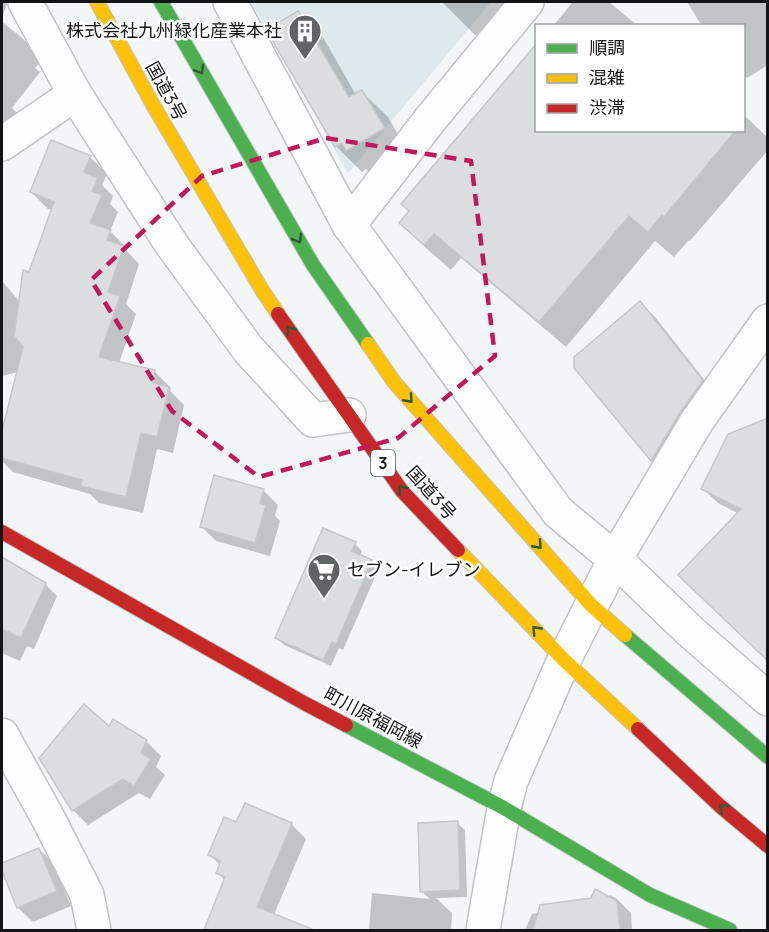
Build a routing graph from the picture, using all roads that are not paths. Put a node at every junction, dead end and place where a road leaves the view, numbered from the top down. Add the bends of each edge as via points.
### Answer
1 (25, 2) edge
2 (97, 2) edge
3 (161, 2) edge
4 (230, 2) edge
5 (527, 2) edge
6 (75, 94) junction
7 (2, 144) edge
8 (349, 225) junction
9 (768, 321) edge
10 (349, 416) junction
11 (2, 532) edge
12 (615, 559) junction
13 (591, 605) junction
14 (564, 660) junction
15 (768, 699) edge
16 (2, 735) edge
17 (768, 757) edge
18 (504, 808) junction
19 (768, 846) edge
20 (94, 930) edge
21 (483, 930) edge
22 (730, 930) edge

1 - 6 street
10 -> 2 main road, 国道3号 / 3 via 262,290
3 -> 13 main road via 313,264 394,382
4 - 8 street
5 - 8 street
6 - 7 street
6 - 10 street via 172,244 248,349 313,420
8 - 12 street via 558,512
9 - 12 street via 697,421
14 -> 10 main road, 国道3号 / 3 via 402,491
11 - 18 main road, 町川原福岡線 via 304,703
12 - 13 street
12 - 15 street
13 - 14 street
13 - 17 main road
14 - 18 street via 511,782
19 -> 14 main road, 国道3号 / 3
16 - 20 street via 87,895
18 - 21 street
18 - 22 main road, 町川原福岡線 via 650,895

